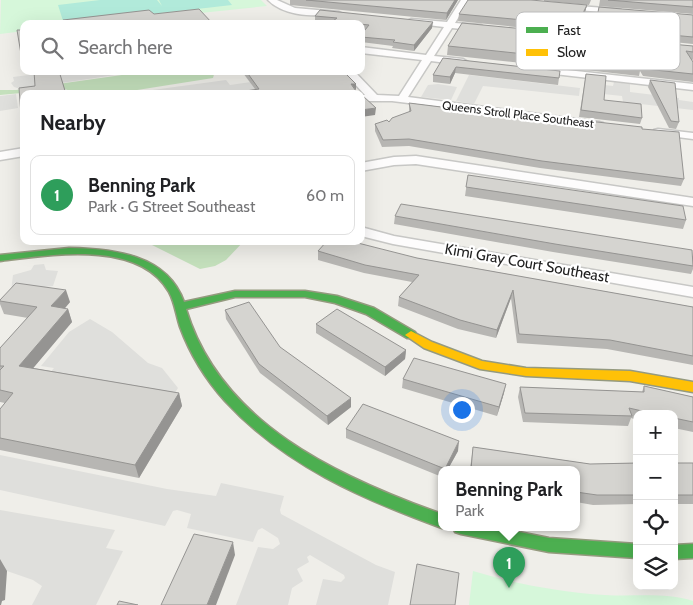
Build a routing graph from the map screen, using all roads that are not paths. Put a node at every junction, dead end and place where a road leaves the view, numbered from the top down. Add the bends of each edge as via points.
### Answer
1 (272, 0) edge
2 (465, 0) edge
3 (553, 6) edge
4 (628, 12) edge
5 (346, 15) edge
6 (400, 20) edge
7 (449, 25) junction
8 (491, 29) edge
9 (365, 50) edge
10 (428, 58) junction
11 (473, 63) edge
12 (539, 70) edge
13 (352, 75) edge
14 (693, 87) edge
15 (373, 97) junction
16 (365, 98) edge
17 (402, 100) junction
18 (608, 126) edge
19 (646, 130) edge
20 (693, 136) edge
21 (20, 153) edge
22 (0, 156) edge
23 (365, 166) edge
24 (693, 202) edge
25 (365, 232) edge
26 (0, 258) edge
27 (693, 292) edge
28 (179, 307) junction
29 (693, 388) edge
30 (438, 520) edge
31 (477, 531) edge
32 (633, 551) edge
33 (678, 552) edge
34 (693, 552) edge

1 - 5 street via 279,6 294,10
2 - 7 street
3 - 4 street
6 - 7 street
7 - 8 street
7 - 10 street
9 - 10 street
10 - 11 street
10 - 17 street
12 - 14 street
13 - 15 street
15 - 16 street, Queens Stroll Place Southeast
15 - 17 street, Queens Stroll Place Southeast
17 - 18 street, Queens Stroll Place Southeast
19 - 20 street
21 - 22 street
23 - 24 street via 416,160
25 - 27 street, Kimi Gray Court Southeast via 393,240
26 - 28 street via 69,250 121,256 164,278 174,290
28 - 29 street via 235,294 305,294 370,311 428,344 480,365 526,372 630,376
28 - 30 street via 206,366 231,398 263,429 298,455 344,481
31 - 32 street via 549,545
33 - 34 street

